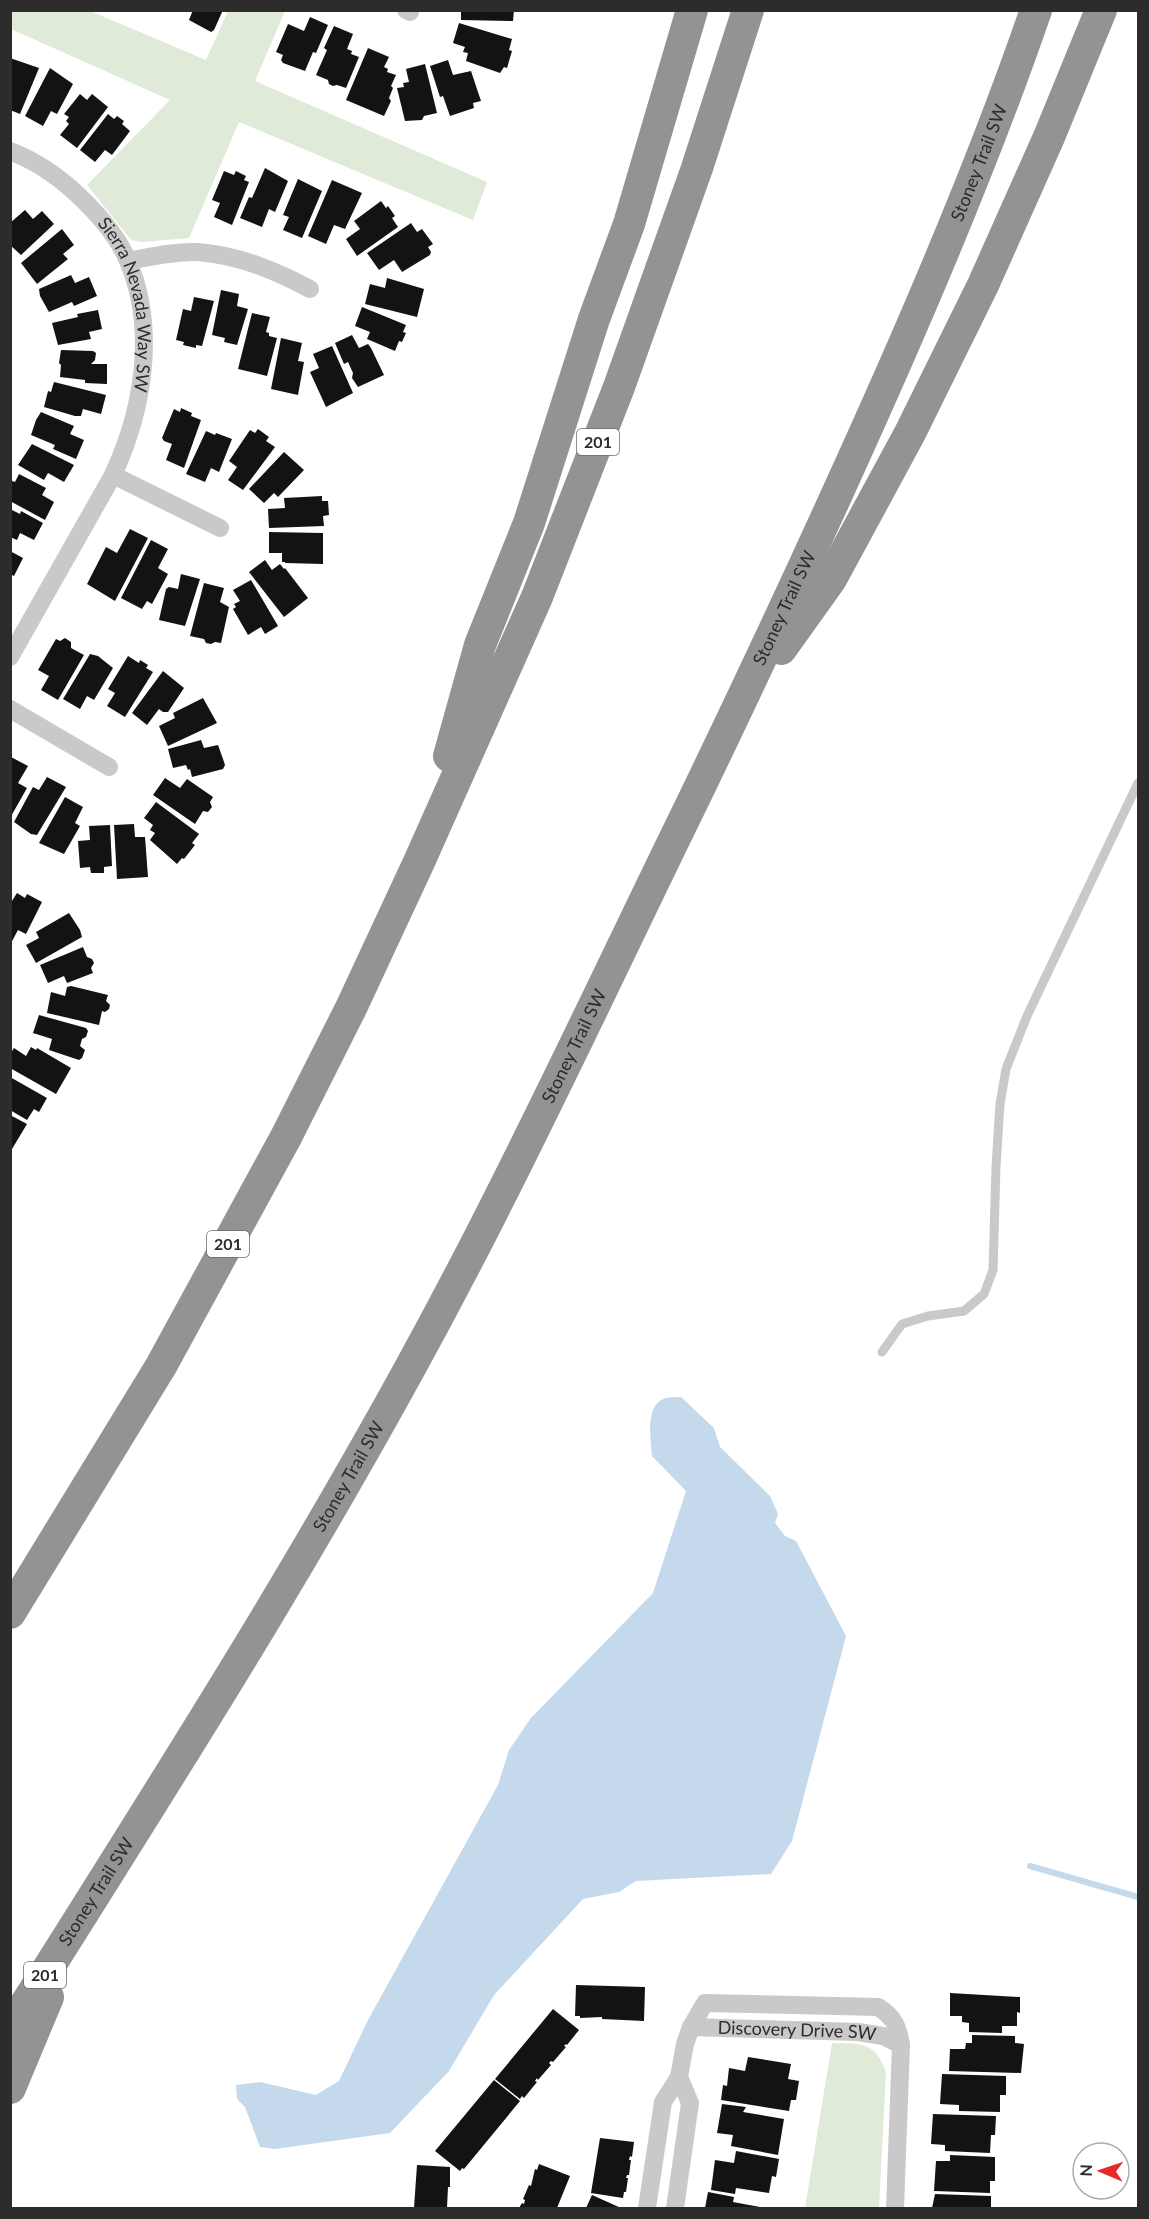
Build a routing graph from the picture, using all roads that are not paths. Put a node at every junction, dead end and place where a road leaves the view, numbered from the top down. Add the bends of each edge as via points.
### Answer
1 (678, 10) edge
2 (692, 10) edge
3 (748, 10) edge
4 (1036, 10) edge
5 (1101, 10) edge
6 (10, 151) edge
7 (629, 224) junction
8 (128, 261) junction
9 (310, 289) dead end
10 (113, 475) junction
11 (220, 528) dead end
12 (10, 657) edge
13 (10, 709) edge
14 (735, 714) junction
15 (109, 767) dead end
16 (1138, 783) edge
17 (420, 862) junction
18 (882, 1352) dead end
19 (10, 1613) edge
20 (79, 1920) junction
21 (692, 2027) junction
22 (10, 2030) edge
23 (900, 2045) junction
24 (679, 2077) junction
25 (10, 2088) edge
26 (647, 2208) edge
27 (675, 2208) edge
28 (895, 2208) edge

1 - 7 highway
2 - 7 highway
3 - 17 highway, 201 via 615,398 537,597
4 - 14 highway, Stoney Trail SW / 201 via 941,261
5 - 14 highway via 983,285 910,433 831,579
6 - 8 street, Sierra Nevada Way SW via 46,170 87,204
7 - 17 highway via 594,319 529,523 480,645
8 - 9 street via 195,252 239,258
8 - 10 street, Sierra Nevada Way SW via 143,329 142,376 132,427
10 - 11 street
10 - 12 street, Sierra Nevada Way SW
13 - 15 street
14 - 20 highway, Stoney Trail SW / 201 via 458,1278 272,1610
16 - 18 lane via 1027,1016 1006,1069 1000,1104 993,1270 984,1294 964,1311 902,1324
17 - 19 highway, 201 via 286,1137 161,1366
20 - 22 highway, Stoney Trail SW / 201
20 - 25 highway
21 - 23 street, Discovery Drive SW via 858,2032 883,2036
21 - 23 street, Discovery Drive SW via 705,2003 878,2007 898,2026
21 - 24 street, Discovery Drive SW
23 - 28 street, Discovery Drive SW
24 - 26 street, Discovery Drive SW via 663,2102
24 - 27 street via 690,2103

